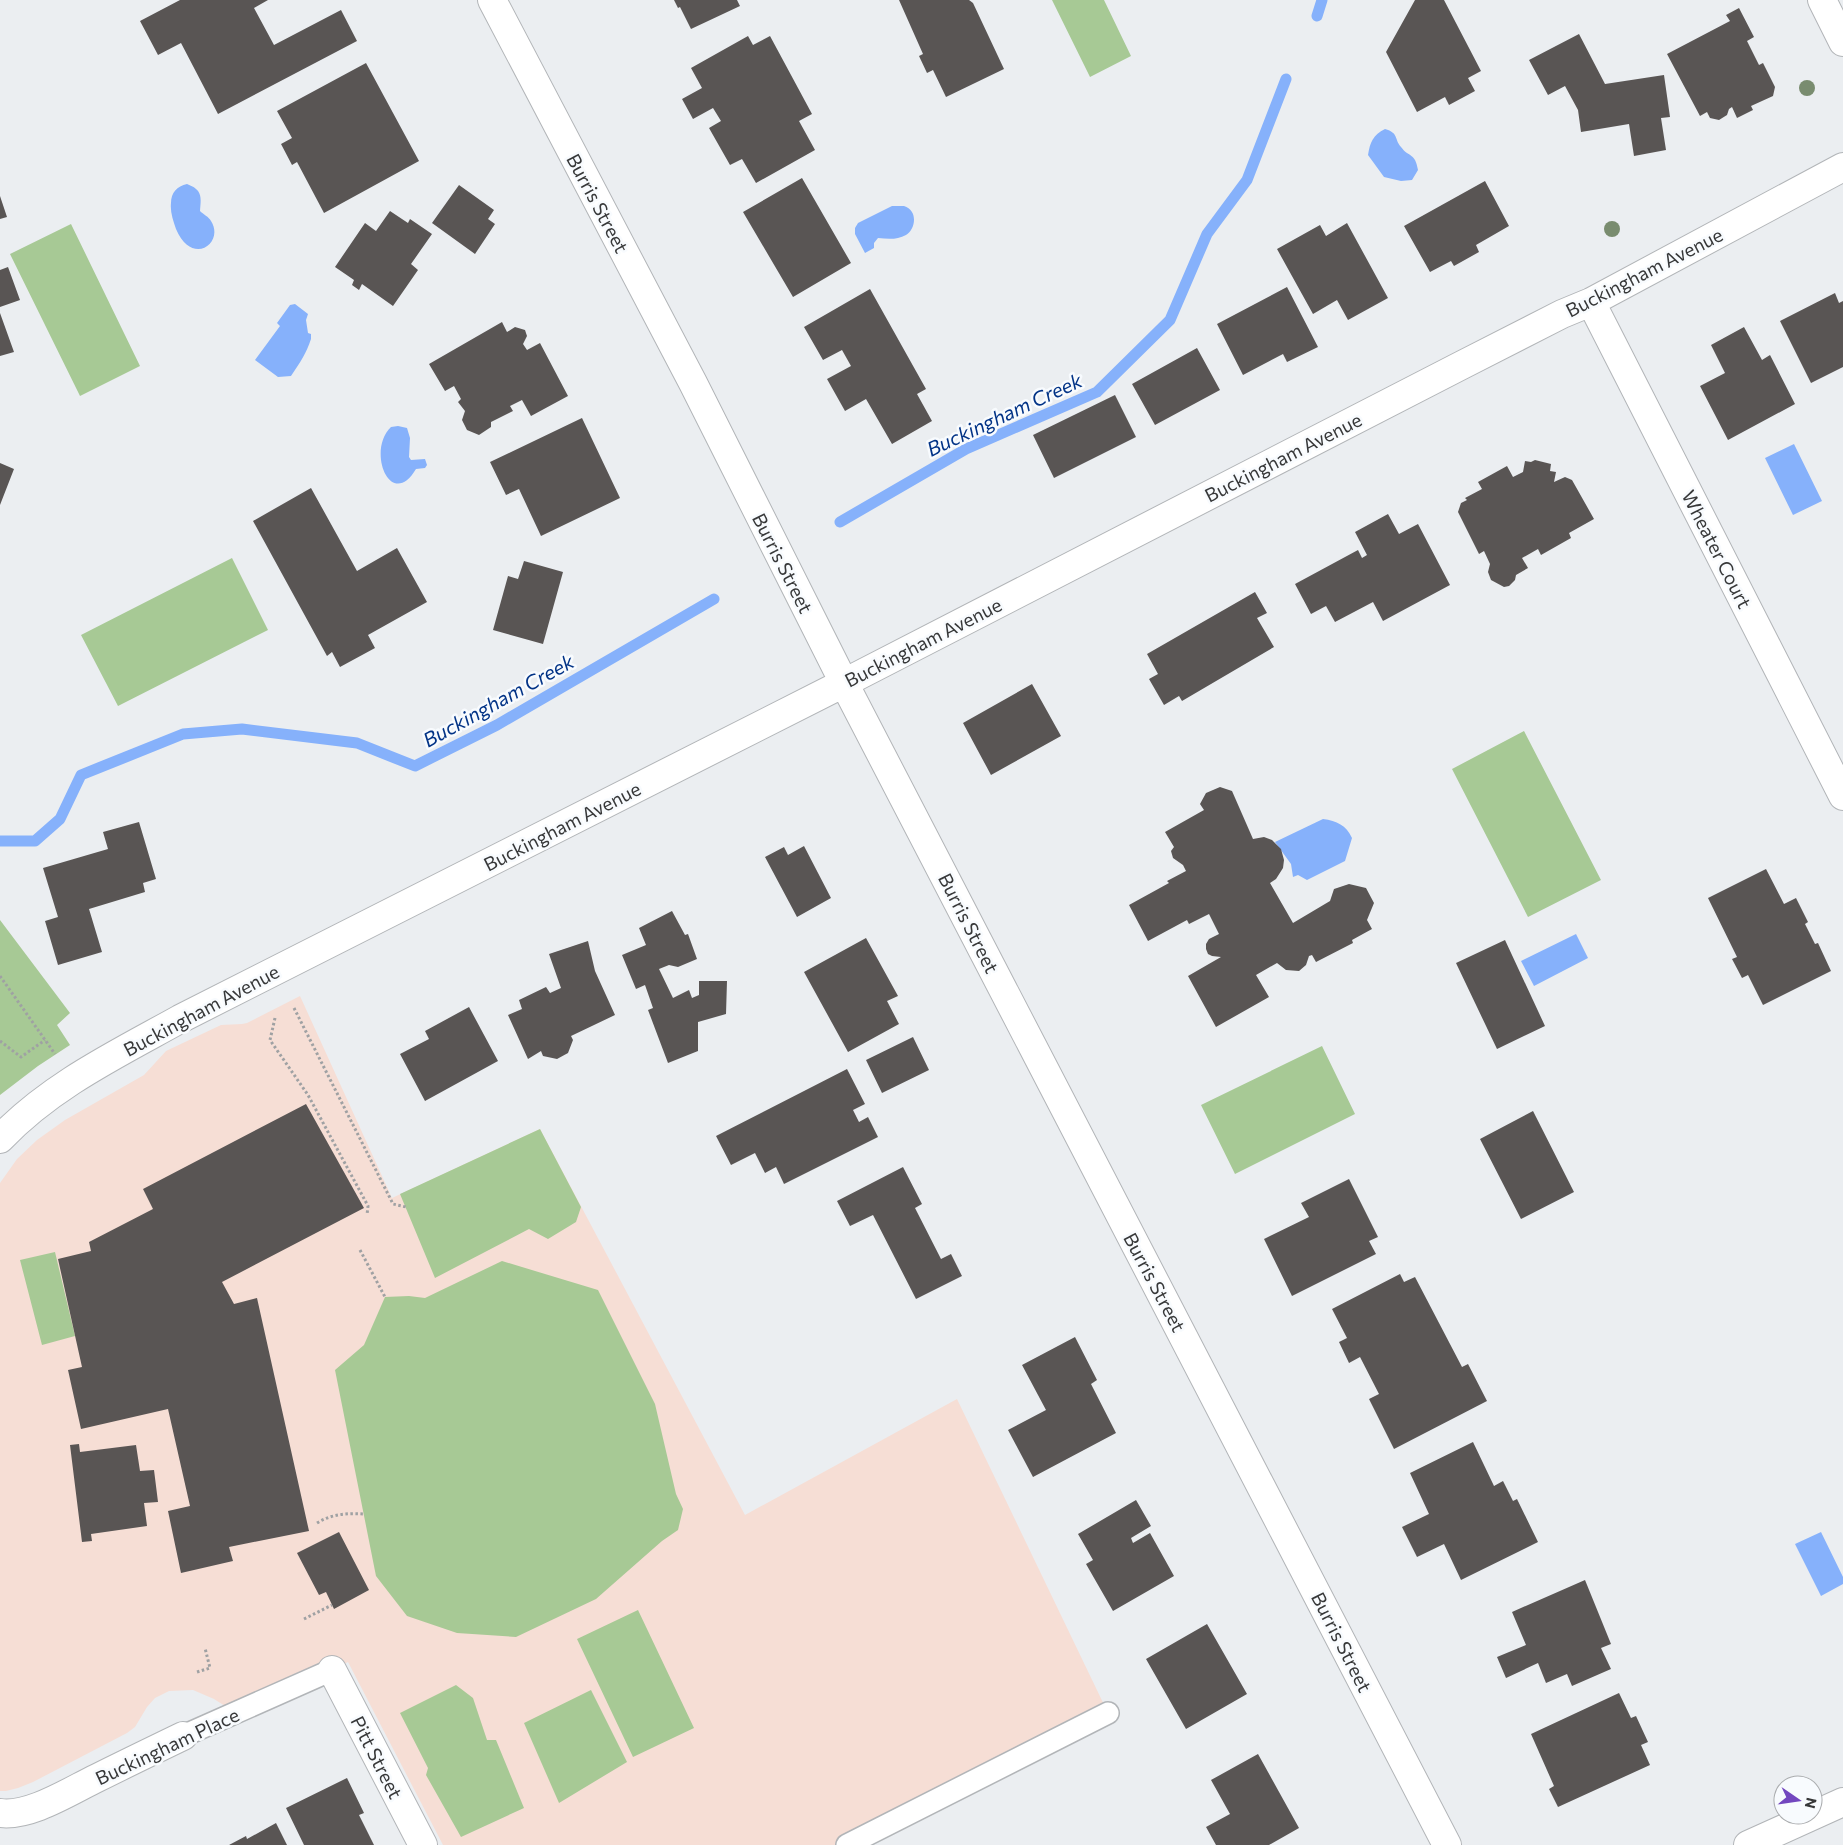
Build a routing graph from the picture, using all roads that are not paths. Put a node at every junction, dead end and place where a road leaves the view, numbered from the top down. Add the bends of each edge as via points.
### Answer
1 (492, 0) edge
2 (1822, 0) edge
3 (1843, 42) edge
4 (1843, 167) edge
5 (1591, 302) junction
6 (844, 683) junction
7 (1843, 796) edge
8 (5, 1133) edge
9 (332, 1670) joint
10 (1108, 1713) dead end
11 (183, 1736) joint
12 (1843, 1802) edge
13 (0, 1813) edge
14 (423, 1845) edge
15 (847, 1845) edge
16 (1447, 1845) edge
17 (1748, 1845) edge

1 - 6 street, Burris Street via 693,383
2 - 3 street
4 - 5 street, Buckingham Avenue
5 - 6 street, Buckingham Avenue
5 - 7 street, Wheater Court
6 - 8 street, Buckingham Avenue via 180,1019 72,1079
6 - 16 street, Burris Street
9 - 11 lane, Buckingham Place
9 - 14 street, Pitt Street
10 - 15 lane
11 - 13 street, Buckingham Place via 40,1805 14,1813
12 - 17 street

